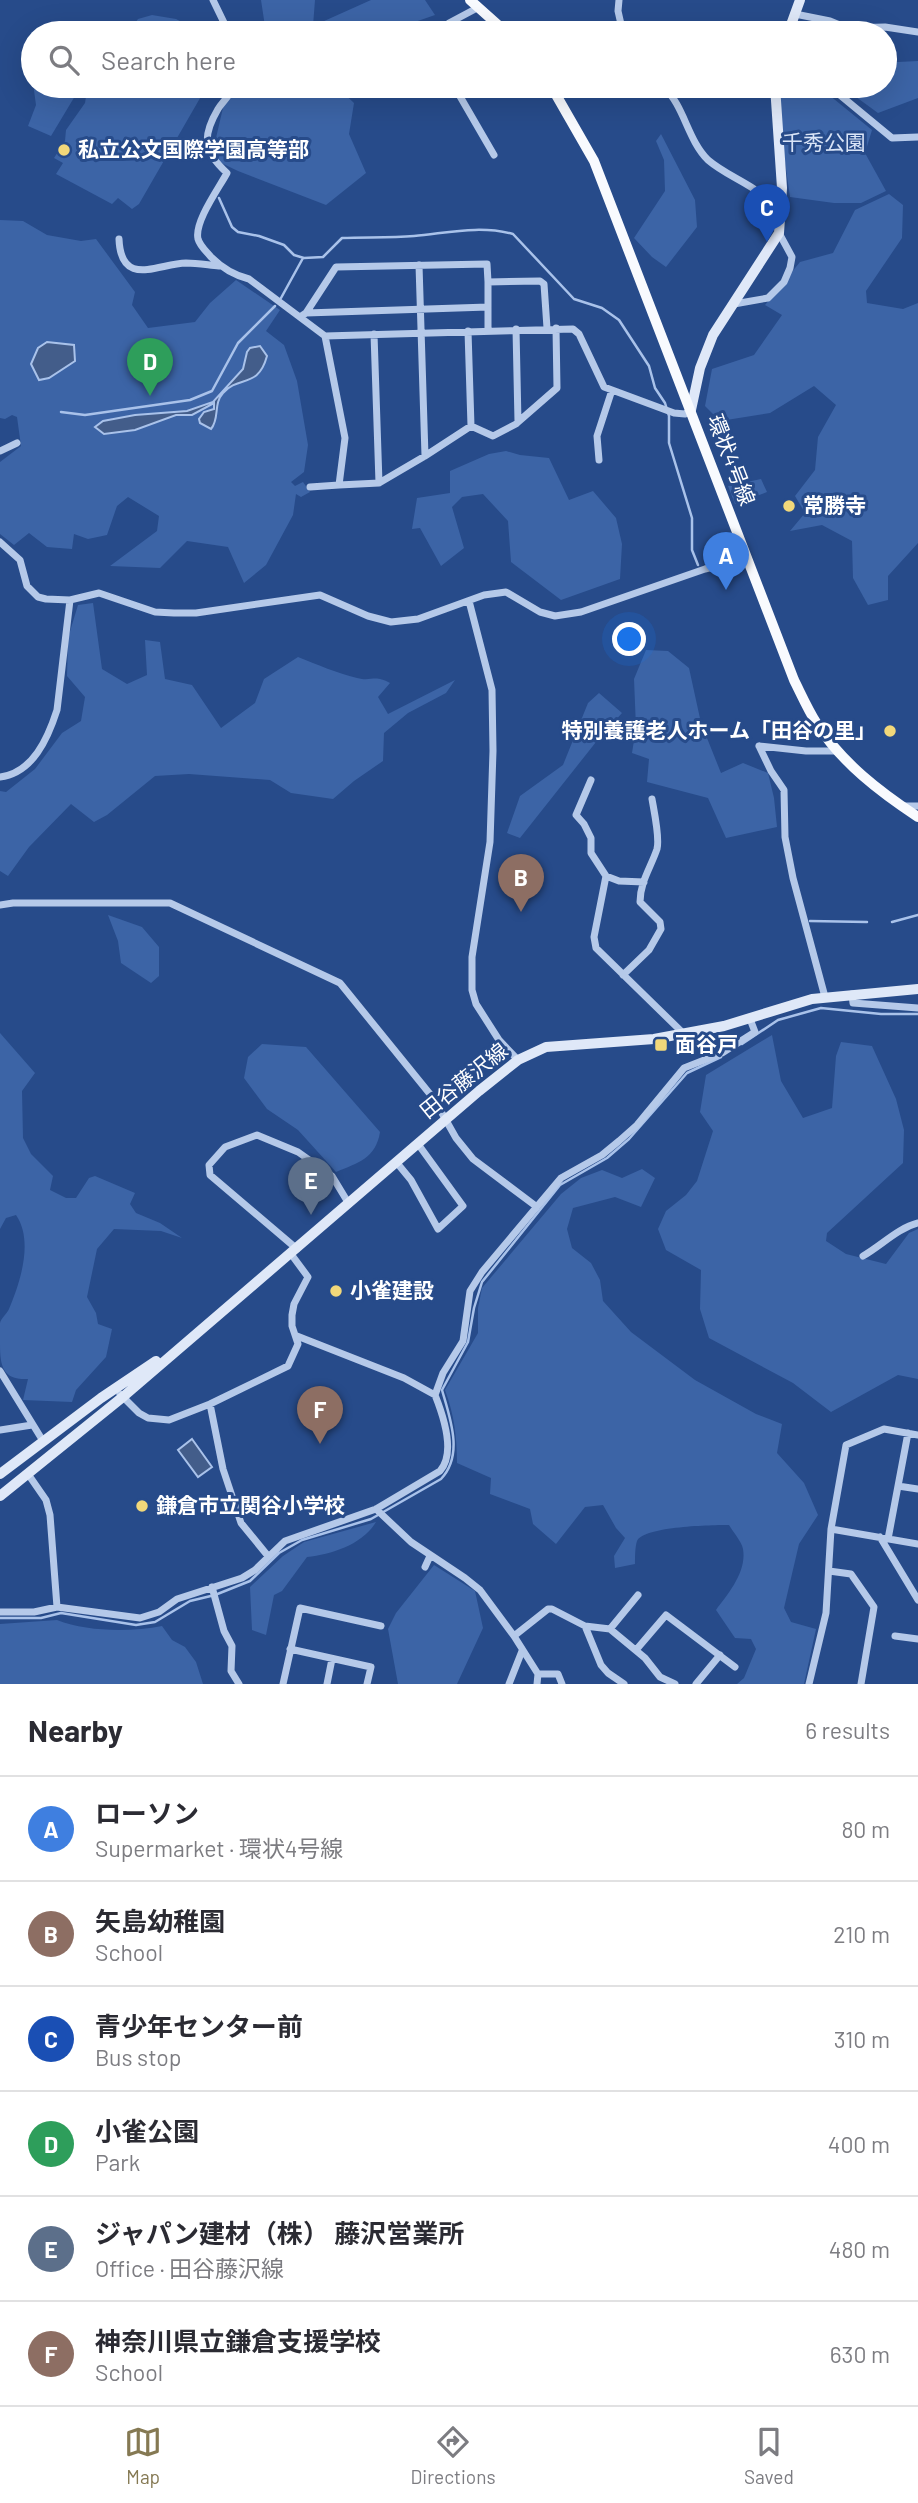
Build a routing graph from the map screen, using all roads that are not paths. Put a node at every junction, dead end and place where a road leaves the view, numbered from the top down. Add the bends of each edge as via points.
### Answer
1 (213, 0) edge
2 (470, 0) edge
3 (619, 0) edge
4 (800, 0) edge
5 (479, 8) junction
6 (795, 13) junction
7 (223, 21) edge
8 (453, 21) edge
9 (494, 21) edge
10 (620, 21) edge
11 (792, 21) edge
12 (830, 21) edge
13 (897, 29) edge
14 (918, 32) edge
15 (226, 98) edge
16 (461, 98) edge
17 (558, 98) edge
18 (674, 98) edge
19 (776, 98) edge
20 (843, 98) edge
21 (918, 137) edge
22 (494, 155) dead end
23 (781, 216) junction
24 (779, 233) junction
25 (119, 239) dead end
26 (419, 265) junction
27 (220, 266) junction
28 (488, 282) junction
29 (734, 304) junction
30 (488, 307) junction
31 (420, 309) junction
32 (303, 315) junction
33 (547, 328) junction
34 (556, 328) junction
35 (516, 329) junction
36 (488, 330) junction
37 (468, 331) junction
38 (421, 333) junction
39 (374, 334) junction
40 (325, 336) junction
41 (612, 390) junction
42 (691, 410) junction
43 (518, 422) junction
44 (471, 426) junction
45 (17, 443) dead end
46 (0, 451) edge
47 (425, 456) junction
48 (599, 460) dead end
49 (379, 483) junction
50 (338, 485) junction
51 (310, 487) dead end
52 (0, 542) edge
53 (748, 558) junction
54 (70, 600) junction
55 (469, 601) junction
56 (837, 751) junction
57 (0, 777) edge
58 (591, 780) dead end
59 (652, 799) dead end
60 (901, 806) junction
61 (918, 806) edge
62 (918, 817) edge
63 (606, 876) junction
64 (644, 882) junction
65 (0, 905) edge
66 (623, 975) junction
67 (918, 989) edge
68 (852, 994) junction
69 (825, 997) junction
70 (918, 1008) edge
71 (750, 1019) junction
72 (686, 1034) junction
73 (713, 1055) junction
74 (518, 1060) junction
75 (447, 1119) junction
76 (418, 1144) junction
77 (397, 1163) junction
78 (349, 1204) junction
79 (537, 1208) junction
80 (918, 1223) edge
81 (294, 1251) junction
82 (863, 1256) dead end
83 (298, 1336) junction
84 (186, 1341) junction
85 (0, 1371) edge
86 (107, 1394) junction
87 (435, 1395) junction
88 (124, 1396) junction
89 (210, 1404) junction
90 (32, 1425) junction
91 (0, 1430) edge
92 (908, 1433) junction
93 (918, 1435) edge
94 (43, 1441) junction
95 (0, 1474) edge
96 (28, 1474) junction
97 (898, 1486) junction
98 (918, 1489) edge
99 (0, 1496) edge
100 (376, 1509) junction
101 (831, 1529) junction
102 (884, 1538) junction
103 (918, 1544) edge
104 (268, 1556) junction
105 (430, 1556) junction
106 (425, 1567) dead end
107 (829, 1571) junction
108 (213, 1589) junction
109 (638, 1595) dead end
110 (917, 1597) edge
111 (57, 1607) junction
112 (0, 1612) edge
113 (381, 1626) dead end
114 (585, 1626) junction
115 (610, 1629) junction
116 (514, 1636) junction
117 (895, 1636) dead end
118 (918, 1639) edge
119 (290, 1649) junction
120 (636, 1650) junction
121 (522, 1651) junction
122 (720, 1655) junction
123 (332, 1658) junction
124 (735, 1667) dead end
125 (538, 1674) junction
126 (239, 1684) edge
127 (283, 1684) edge
128 (327, 1684) edge
129 (367, 1684) edge
130 (509, 1684) edge
131 (537, 1684) edge
132 (562, 1684) edge
133 (624, 1684) edge
134 (675, 1684) edge
135 (696, 1684) edge
136 (809, 1684) edge
137 (861, 1684) edge

1 - 7 street
2 - 5 main road
3 - 10 street
4 - 6 main road
5 - 8 street
5 - 9 main road
6 - 11 main road
6 - 12 street
13 - 14 street
15 - 27 street via 217,111 207,150 227,173 198,230 202,248
16 - 22 street
17 - 42 main road, 環状4号線 via 594,161
18 - 23 street via 708,159 757,190
19 - 23 main road
20 - 21 street via 891,138
23 - 24 main road
24 - 29 main road
24 - 29 street via 792,257 784,282 768,298
25 - 27 street via 122,258 140,269 185,263
26 - 28 street via 487,264
26 - 31 street
26 - 32 street via 335,267
27 - 32 street
28 - 30 street
28 - 33 street via 544,284
29 - 42 main road via 708,347
30 - 31 street
30 - 36 street
31 - 32 street
31 - 38 street
32 - 40 street
33 - 34 street
33 - 35 street
34 - 41 street via 579,334 602,385
34 - 43 street via 557,388
35 - 36 street
35 - 43 street
36 - 37 street
37 - 38 street
37 - 44 street
38 - 39 street
38 - 47 street
39 - 40 street
39 - 49 street
40 - 50 street via 345,438
41 - 42 street via 671,412
41 - 48 street via 597,436
42 - 53 main road, 環状4号線
43 - 44 street via 494,436
44 - 47 street
45 - 46 street
47 - 49 street
49 - 50 street
50 - 51 street
52 - 54 street via 20,560 22,577 32,593
53 - 55 street via 581,612 540,612 506,592
53 - 56 main road, 環状4号線 via 794,680
54 - 55 street via 99,593 155,612 174,613 320,595 391,622 418,619
54 - 57 street via 57,710 51,726 29,764
55 - 74 street via 492,690 493,751 489,850 472,957 472,990 499,1040
56 - 60 main road, 環状4号線
56 - 69 street via 759,746 784,790 785,837 793,878
58 - 63 street via 576,815
59 - 64 street via 658,847
60 - 61 street
60 - 62 main road, 環状4号線
63 - 64 street
63 - 66 street via 594,937 596,948
64 - 66 street via 640,902 660,922 661,929 649,950
65 - 75 street via 170,903 286,956 340,983 351,994
66 - 72 street
67 - 68 main road, 田谷藤沢線
68 - 69 main road, 田谷藤沢線
68 - 70 street via 853,1003
69 - 71 main road, 田谷藤沢線
71 - 72 main road, 田谷藤沢線
71 - 73 street via 755,1032
72 - 73 street
72 - 74 main road, 田谷藤沢線 via 558,1044
73 - 79 street via 684,1068 637,1125 603,1155 561,1178
74 - 75 main road, 田谷藤沢線
75 - 76 main road, 田谷藤沢線
75 - 79 street via 473,1159
76 - 77 main road, 田谷藤沢線
76 - 77 street via 463,1206 438,1229
77 - 78 main road, 田谷藤沢線
78 - 81 main road, 田谷藤沢線
78 - 81 street via 332,1176 298,1152 257,1135 225,1147 209,1165 210,1175
79 - 87 street via 470,1291 464,1341
80 - 82 street via 905,1226
81 - 83 street via 308,1277 294,1304 292,1326
81 - 84 main road, 田谷藤沢線
83 - 87 street
83 - 89 street via 288,1366
84 - 86 main road, 田谷藤沢線
84 - 88 main road, 田谷藤沢線
85 - 90 street
86 - 88 street
86 - 94 main road, 田谷藤沢線
87 - 100 street via 445,1420 446,1464
88 - 89 street via 148,1418 169,1420
88 - 96 main road, 田谷藤沢線
89 - 104 street via 223,1469 241,1523
90 - 91 street
90 - 94 street
92 - 93 street
92 - 97 street
92 - 101 street via 884,1429 846,1445
94 - 95 main road, 田谷藤沢線
96 - 99 main road, 田谷藤沢線
96 - 111 street via 46,1500 50,1515
97 - 98 street
97 - 102 street
100 - 104 street via 285,1541
100 - 105 street
101 - 102 street
101 - 107 street
102 - 103 street
102 - 110 street
104 - 108 street via 242,1578
105 - 106 street
105 - 116 street via 480,1590
107 - 136 street via 826,1613
107 - 137 street via 851,1574 874,1606 874,1633
108 - 111 street via 177,1599 140,1618
108 - 126 street via 232,1646 231,1671
109 - 115 street
111 - 112 street
113 - 119 street via 301,1603
114 - 115 street
114 - 116 street via 548,1609
114 - 133 street via 601,1665
115 - 120 street
116 - 121 street
117 - 118 street
119 - 123 street
119 - 127 street
120 - 122 street via 666,1615
120 - 134 street via 660,1677
121 - 125 street
121 - 130 street
122 - 124 street
122 - 135 street
123 - 128 street
123 - 129 street via 371,1667
125 - 131 street
125 - 132 street via 558,1674

